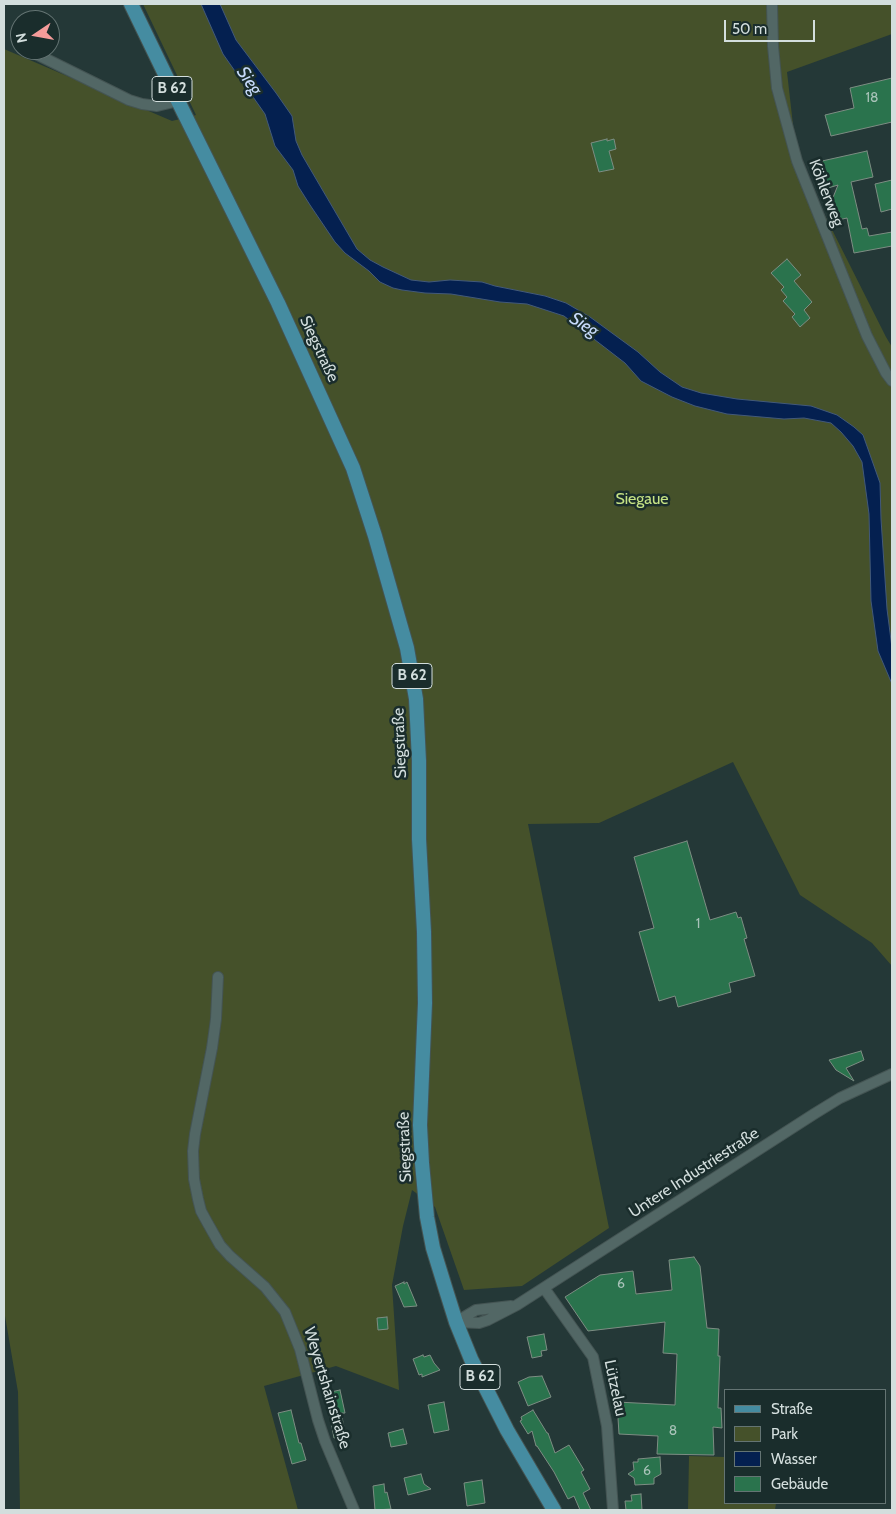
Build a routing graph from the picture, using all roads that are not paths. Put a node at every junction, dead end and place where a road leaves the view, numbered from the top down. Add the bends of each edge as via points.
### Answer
1 (132, 4) edge
2 (772, 4) edge
3 (49, 60) edge
4 (178, 101) junction
5 (892, 381) edge
6 (218, 977) dead end
7 (892, 1074) edge
8 (544, 1288) junction
9 (456, 1322) junction
10 (354, 1510) edge
11 (554, 1510) edge
12 (613, 1510) edge

1 - 4 main road, Siegstraße / B 62
2 - 5 street, Köhlerweg via 777,88 797,161 867,336
3 - 4 street via 135,102 157,106
4 - 9 main road, Siegstraße / B 62 via 278,303 353,468 407,648 416,699 424,932 422,1163 433,1248
6 - 10 street, Weyertshainstraße via 212,1048 193,1151 194,1179 201,1211 220,1244 266,1287 285,1312 300,1349 318,1420
7 - 8 street, Untere Industriestraße via 814,1114
8 - 9 street, Untere Industriestraße via 517,1305 476,1310
8 - 12 street, Lützelau via 594,1357 607,1426
9 - 11 main road, Siegstraße / B 62 via 507,1430

